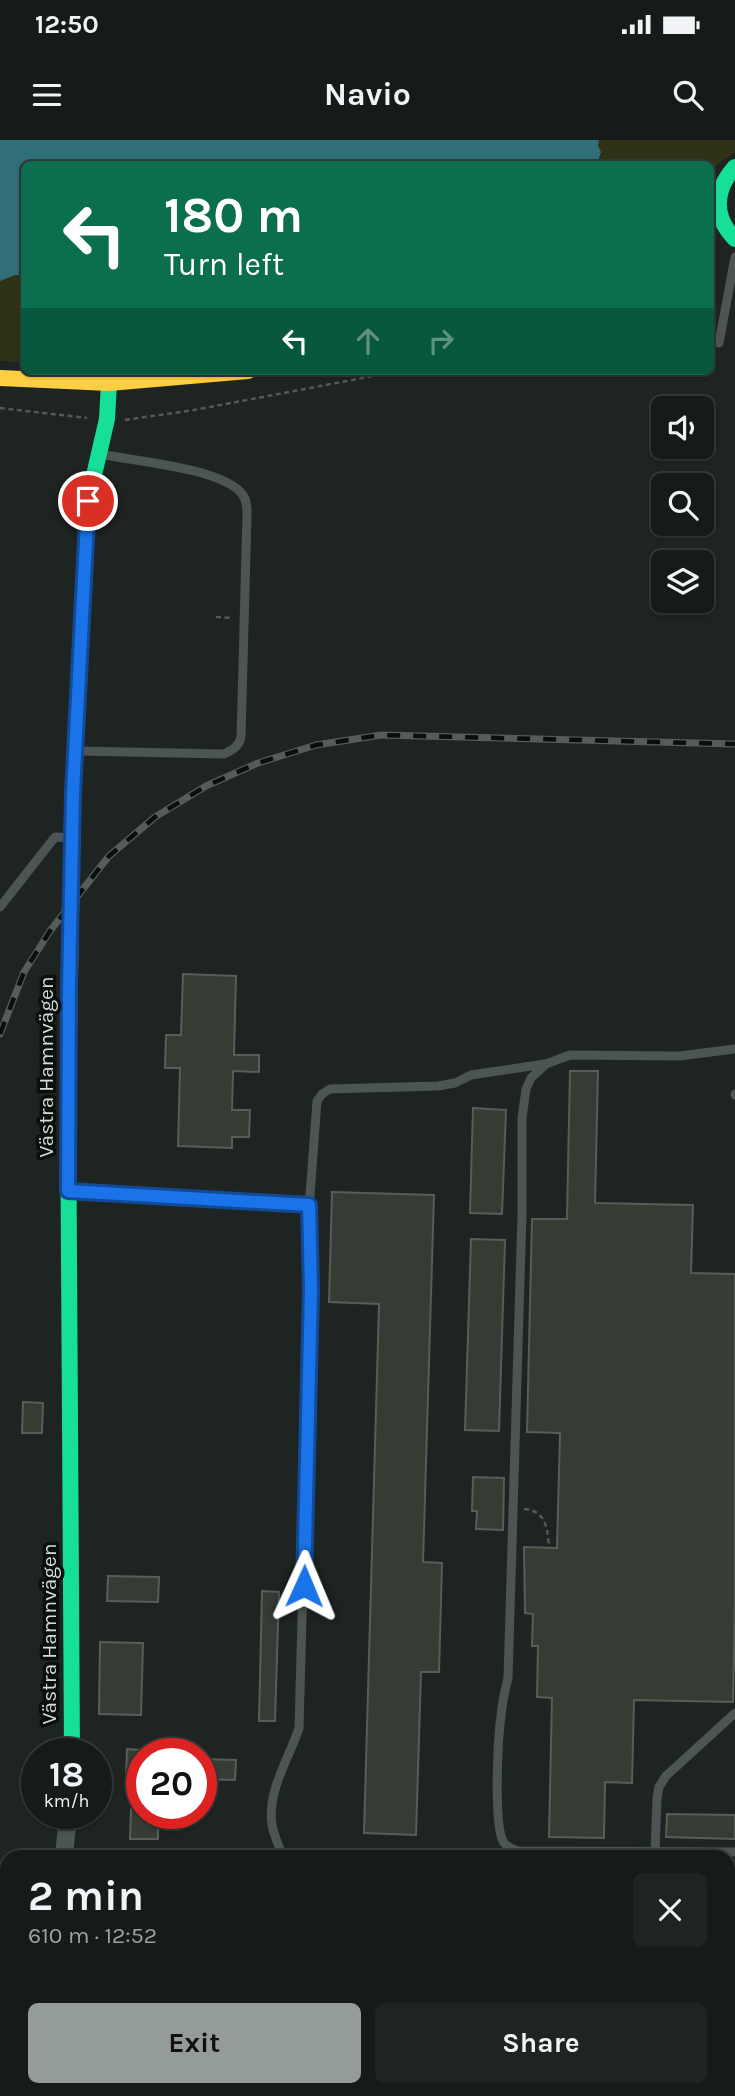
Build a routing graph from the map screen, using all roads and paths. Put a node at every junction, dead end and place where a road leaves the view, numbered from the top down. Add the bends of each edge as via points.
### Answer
1 (735, 167) edge
2 (714, 208) edge
3 (735, 239) edge
4 (735, 257) edge
5 (719, 343) dead end
6 (210, 375) edge
7 (375, 375) edge
8 (0, 378) edge
9 (109, 383) junction
10 (0, 408) edge
11 (107, 419) junction
12 (98, 454) junction
13 (216, 617) dead end
14 (244, 618) junction
15 (75, 751) junction
16 (73, 838) junction
17 (0, 907) edge
18 (735, 1049) edge
19 (546, 1063) junction
20 (68, 1191) junction
21 (309, 1205) junction
22 (513, 1508) junction
23 (549, 1546) dead end
24 (735, 1713) edge
25 (72, 1738) edge
26 (67, 1829) edge
27 (65, 1850) edge
28 (281, 1850) edge
29 (515, 1850) edge
30 (655, 1850) edge

1 - 2 street via 721,186
2 - 3 street
4 - 5 lane
6 - 9 street
7 - 11 path via 154,417
8 - 9 street
9 - 11 street, Västra Hamnvägen
10 - 11 path
11 - 12 street, Västra Hamnvägen
12 - 14 lane via 197,471 242,493 247,506
12 - 15 street, Västra Hamnvägen via 85,531
13 - 14 path
14 - 15 lane via 241,737 234,749 209,755
15 - 16 street, Västra Hamnvägen
16 - 17 lane via 55,837
16 - 20 street, Västra Hamnvägen
18 - 19 lane via 680,1056 570,1055
19 - 21 lane via 471,1074 438,1086 330,1088 317,1101
19 - 22 lane via 531,1078 523,1099
20 - 21 lane
20 - 25 street, Västra Hamnvägen
21 - 28 lane via 301,1709 272,1810
22 - 23 path via 537,1511
22 - 29 lane via 499,1817 502,1836
24 - 30 lane via 659,1787
26 - 27 street

